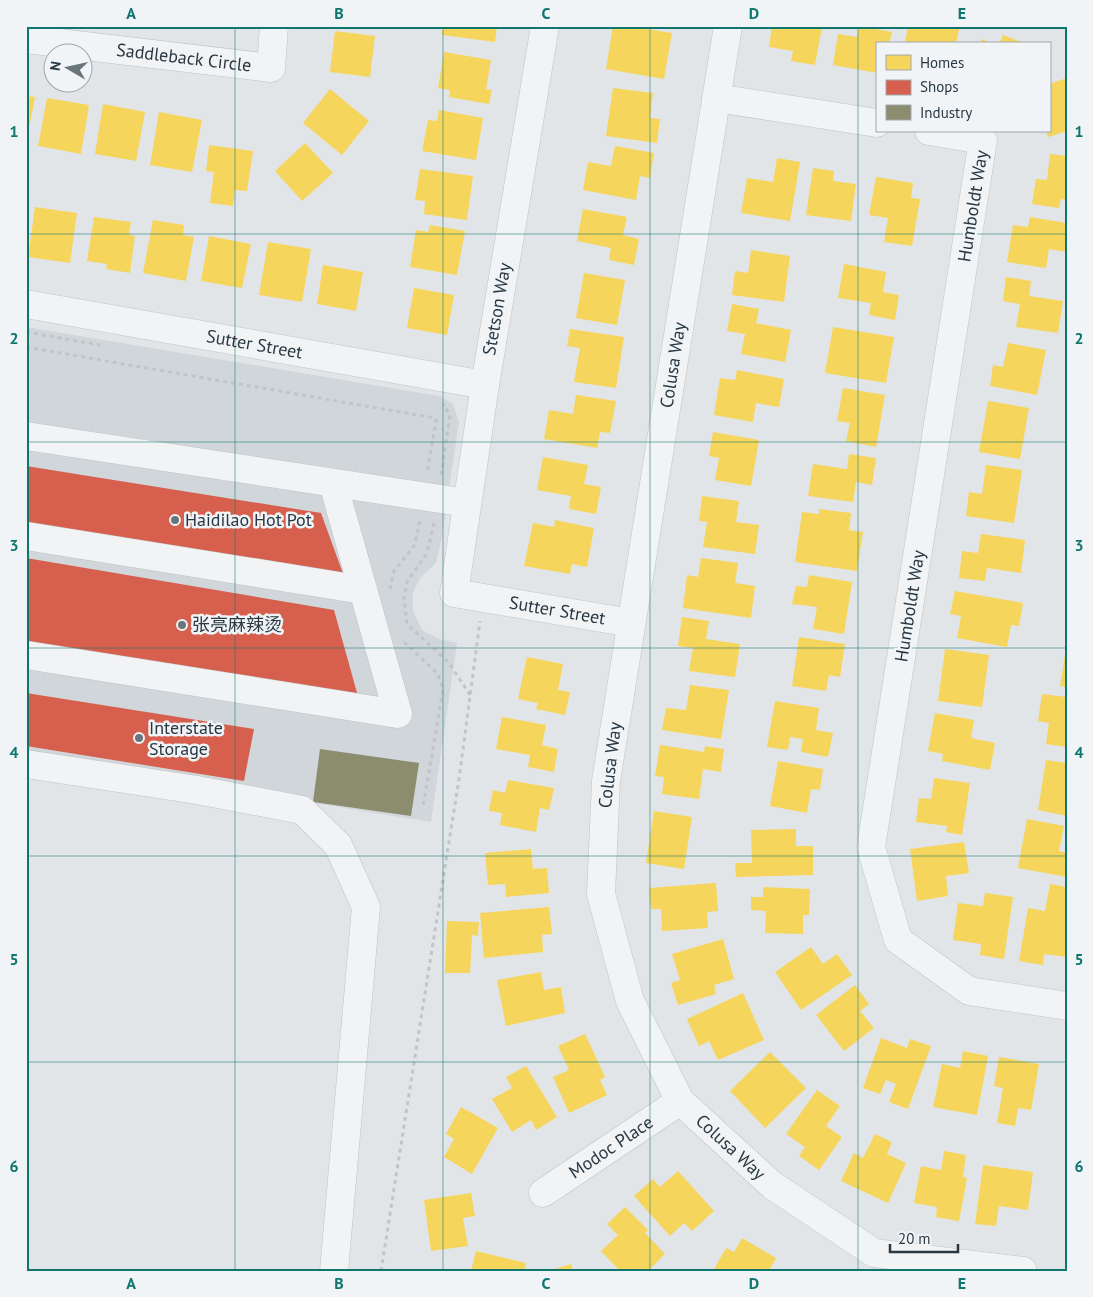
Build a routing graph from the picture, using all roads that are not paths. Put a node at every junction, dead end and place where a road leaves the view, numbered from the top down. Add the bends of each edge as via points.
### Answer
1 (274, 26) edge
2 (545, 26) edge
3 (728, 26) edge
4 (26, 39) edge
5 (716, 98) junction
6 (876, 123) edge
7 (935, 132) edge
8 (26, 304) edge
9 (484, 384) junction
10 (26, 436) edge
11 (333, 483) junction
12 (467, 503) junction
13 (26, 536) edge
14 (363, 590) junction
15 (454, 593) joint
16 (631, 623) junction
17 (26, 655) edge
18 (26, 764) edge
19 (1067, 1006) edge
20 (680, 1101) junction
21 (543, 1193) dead end
22 (334, 1271) edge
23 (1023, 1271) edge

1 - 4 street, Saddleback Circle via 271,68
2 - 9 street, Stetson Way
3 - 5 street, Colusa Way
5 - 6 street
5 - 16 street, Colusa Way
7 - 19 street, Humboldt Way via 983,140 871,847 898,940 969,991
8 - 9 street, Sutter Street
9 - 12 street, Stetson Way
10 - 11 street
11 - 12 street
11 - 14 street
12 - 15 street, Stetson Way
13 - 14 street
14 - 17 street via 398,714
15 - 16 street, Sutter Street
16 - 20 street, Colusa Way via 606,782 601,894 630,1001
18 - 22 street via 302,810 338,845 366,907
20 - 21 street, Modoc Place
20 - 23 street, Colusa Way via 772,1185 874,1253

